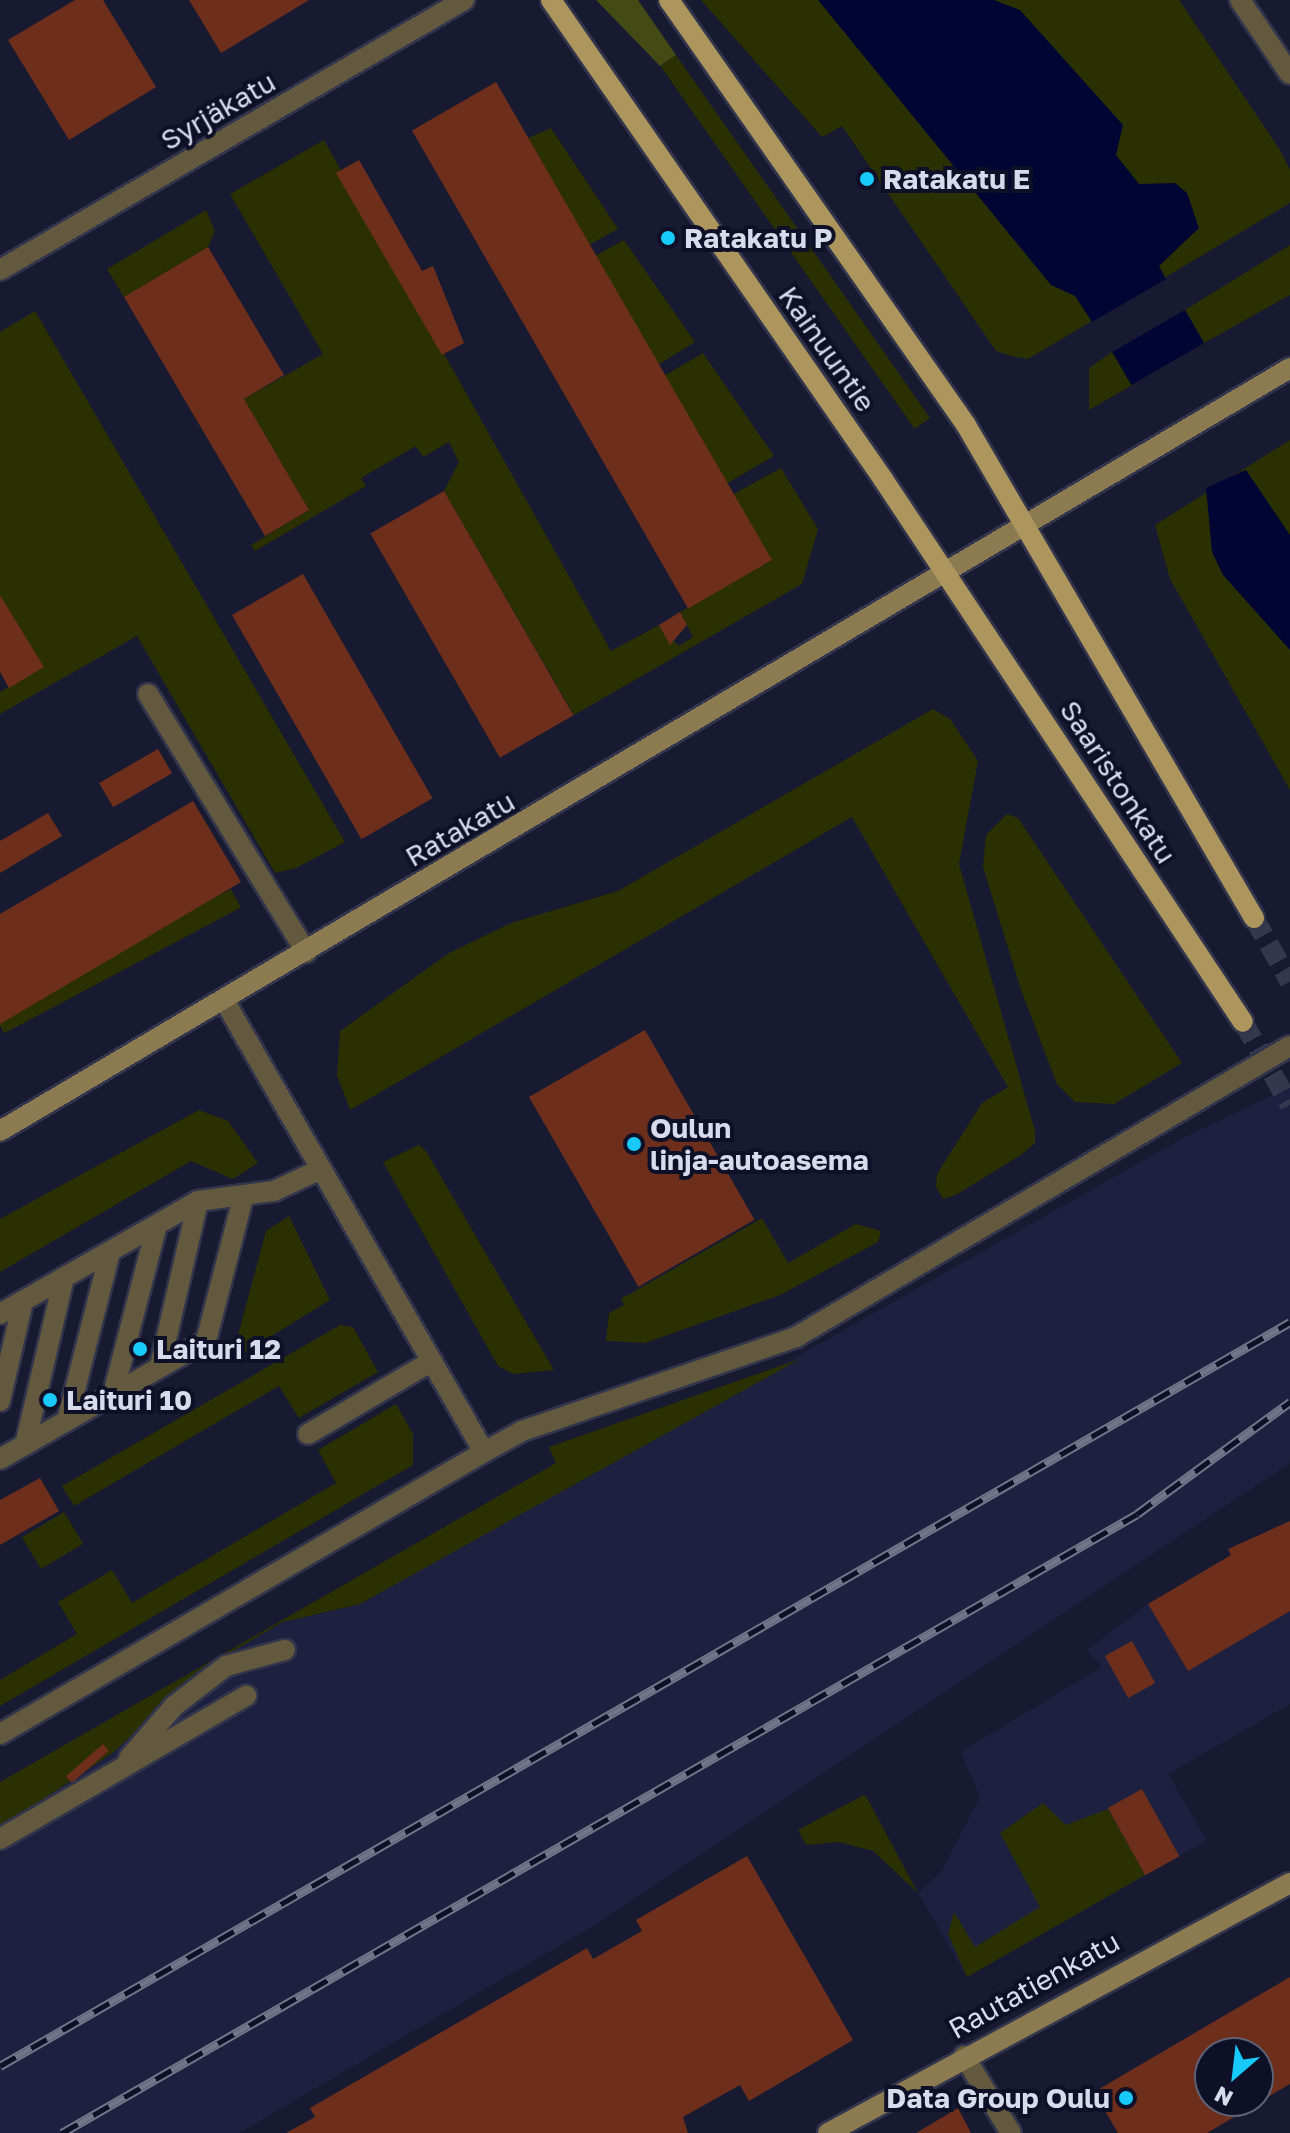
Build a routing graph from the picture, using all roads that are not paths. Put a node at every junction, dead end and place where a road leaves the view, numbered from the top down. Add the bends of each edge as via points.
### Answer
1 (464, 0) edge
2 (551, 0) edge
3 (669, 0) edge
4 (1240, 0) edge
5 (1290, 74) edge
6 (0, 270) edge
7 (1290, 368) edge
8 (1026, 525) junction
9 (947, 573) junction
10 (148, 694) dead end
11 (1254, 918) tunnel mouth
12 (306, 952) junction
13 (224, 1000) junction
14 (1243, 1022) tunnel mouth
15 (1290, 1046) edge
16 (0, 1131) edge
17 (321, 1169) junction
18 (243, 1198) junction
19 (198, 1201) junction
20 (157, 1225) junction
21 (110, 1252) junction
22 (64, 1277) junction
23 (23, 1301) junction
24 (0, 1314) edge
25 (432, 1361) junction
26 (160, 1366) junction
27 (113, 1394) junction
28 (0, 1401) edge
29 (67, 1421) junction
30 (308, 1434) dead end
31 (25, 1445) junction
32 (484, 1452) junction
33 (0, 1459) edge
34 (285, 1650) dead end
35 (246, 1696) dead end
36 (0, 1734) edge
37 (119, 1770) junction
38 (0, 1839) edge
39 (1290, 1872) edge
40 (1290, 1883) edge
41 (1269, 1889) junction
42 (964, 2056) junction
43 (828, 2133) edge
44 (1011, 2133) edge

1 - 6 street, Syrjäkatu
2 - 9 main road, Kainuuntie
3 - 8 main road via 966,425
4 - 5 street
7 - 8 street, Ratakatu
8 - 9 street, Ratakatu
8 - 11 main road, Saaristonkatu
9 - 12 street, Ratakatu
9 - 14 main road, Saaristonkatu
10 - 12 street
12 - 13 street, Ratakatu
13 - 16 street, Ratakatu
13 - 17 street
15 - 32 street via 796,1337 522,1431
17 - 18 street
17 - 25 street
18 - 19 street
18 - 26 street via 206,1341
19 - 20 street
19 - 26 street
20 - 21 street
20 - 27 street
21 - 22 street
21 - 29 street
22 - 23 street
22 - 31 street
23 - 24 street
23 - 28 street
25 - 30 street
25 - 32 street
26 - 27 street
27 - 29 street
29 - 31 street
31 - 33 street
32 - 36 street
34 - 37 street via 226,1666 174,1706
35 - 37 street
37 - 38 street
39 - 41 street, Rautatienkatu
40 - 41 street, Rautatienkatu
41 - 42 street, Rautatienkatu
42 - 43 street, Rautatienkatu
42 - 44 street

